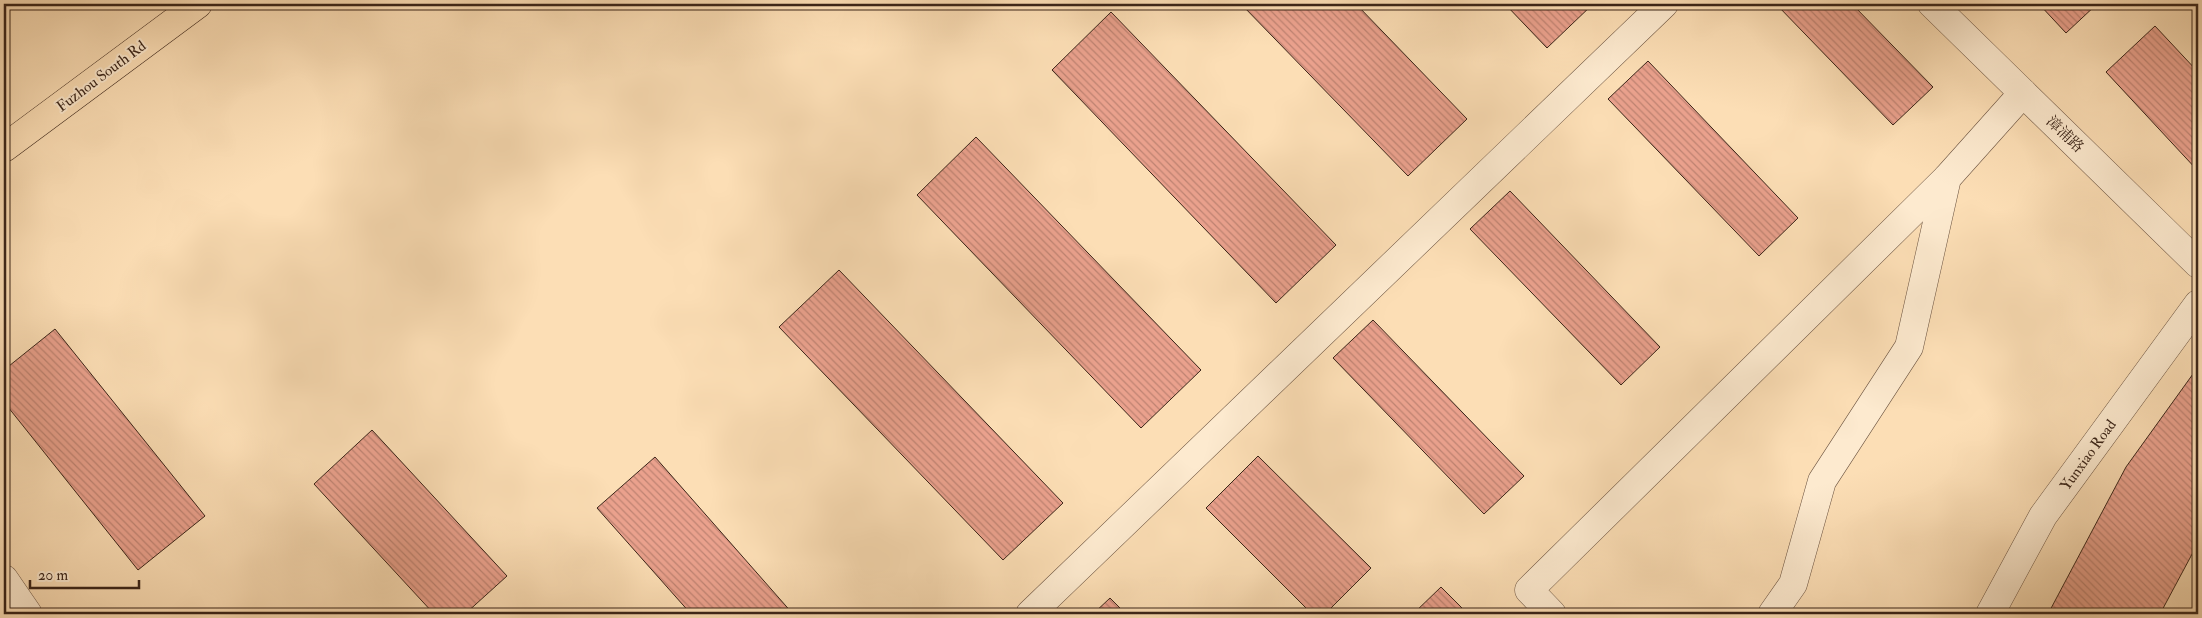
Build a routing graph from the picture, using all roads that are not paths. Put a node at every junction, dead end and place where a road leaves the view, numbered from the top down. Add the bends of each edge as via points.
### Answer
1 (198, 4) edge
2 (1664, 4) edge
3 (1932, 4) edge
4 (2024, 93) junction
5 (4, 148) edge
6 (1947, 178) junction
7 (2198, 264) edge
8 (2198, 304) edge
9 (4, 579) edge
10 (28, 614) edge
11 (1030, 614) edge
12 (1552, 614) edge
13 (1772, 614) edge
14 (1990, 614) edge

1 - 5 main road, Fuzhou South Rd
2 - 11 street
3 - 4 street, 漳浦路
4 - 6 street
4 - 7 street, 漳浦路
6 - 12 street via 1529,590
6 - 13 street via 1909,347 1822,481 1794,584
8 - 14 street, Yunxiao Road via 2043,516
9 - 10 street

